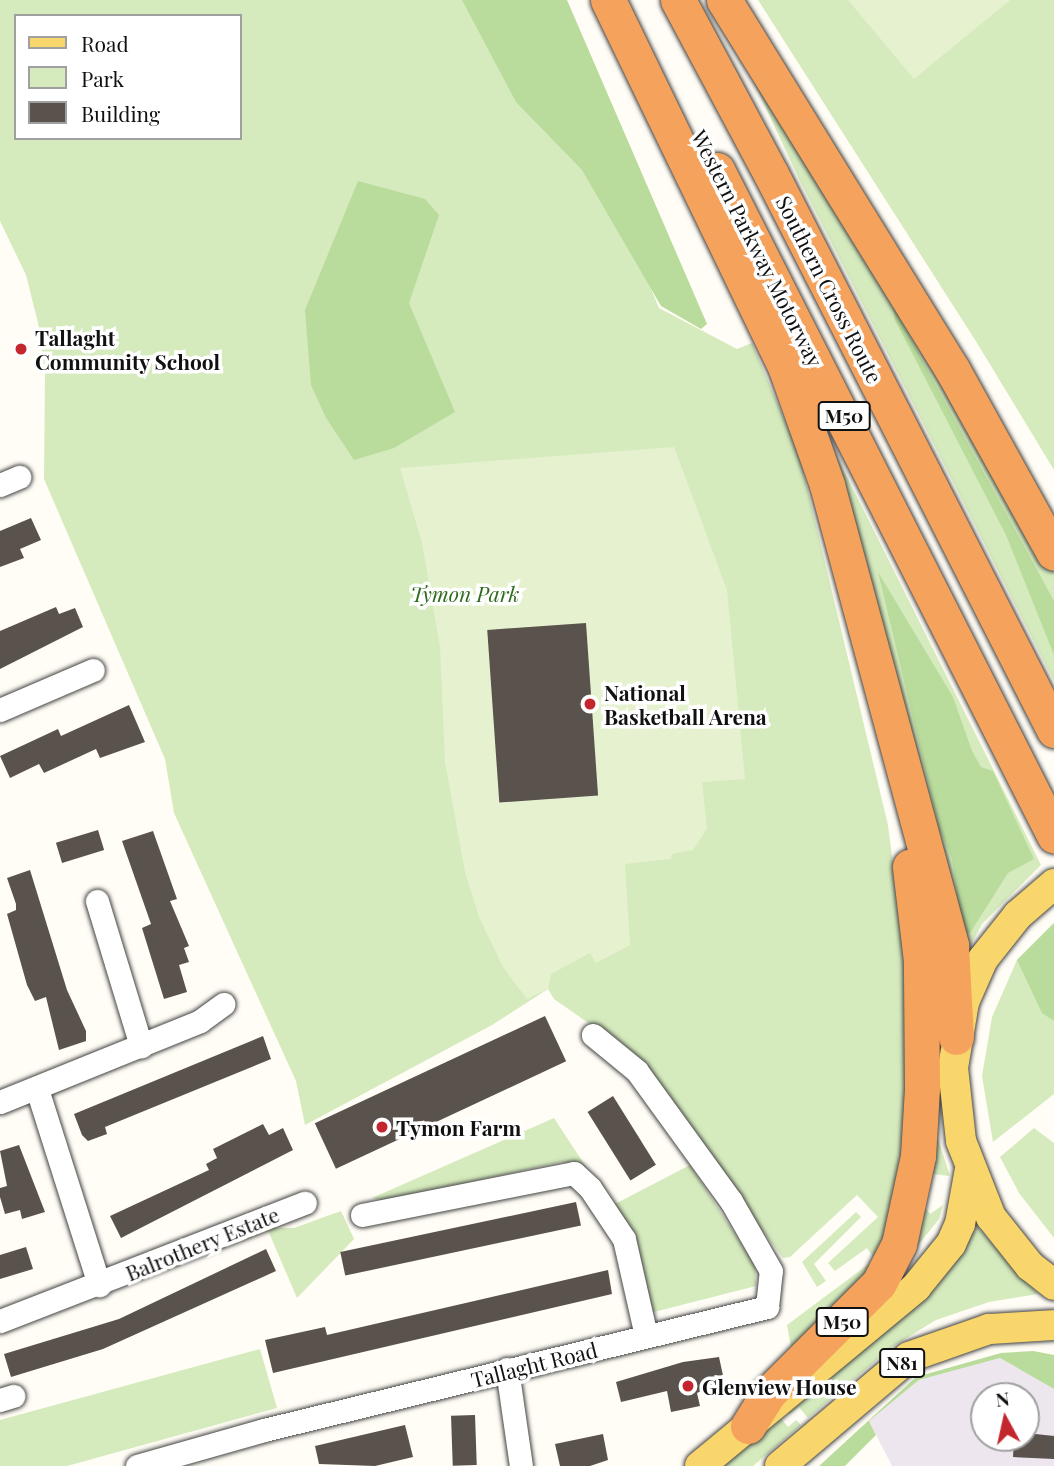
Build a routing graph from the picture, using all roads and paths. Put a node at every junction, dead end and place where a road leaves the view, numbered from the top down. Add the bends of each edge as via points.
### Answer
1 (589, 0) edge
2 (608, 0) edge
3 (628, 0) edge
4 (678, 0) edge
5 (724, 0) edge
6 (952, 369) junction
7 (811, 438) junction
8 (1054, 506) edge
9 (1054, 554) edge
10 (93, 670) dead end
11 (878, 671) junction
12 (0, 710) edge
13 (1054, 730) edge
14 (1054, 835) edge
15 (1047, 890) edge
16 (97, 901) dead end
17 (223, 1004) dead end
18 (593, 1035) dead end
19 (956, 1037) junction
20 (141, 1046) junction
21 (37, 1089) junction
22 (0, 1102) edge
23 (970, 1169) junction
24 (305, 1203) dead end
25 (362, 1215) dead end
26 (100, 1284) junction
27 (1054, 1285) edge
28 (0, 1321) edge
29 (1054, 1325) edge
30 (646, 1336) junction
31 (507, 1369) junction
32 (748, 1426) junction
33 (196, 1457) edge
34 (137, 1466) edge
35 (521, 1466) edge
36 (700, 1466) edge
37 (780, 1466) edge

1 - 7 highway, M50
2 - 7 highway, M50 via 748,288
3 - 14 highway, Western Parkway Motorway / M50 via 787,302
4 - 13 highway, Southern Cross Route / M50
5 - 6 highway
6 - 8 highway
6 - 9 highway
7 - 11 highway, M50 via 842,530
10 - 12 street
11 - 19 highway, M50 via 951,946
11 - 32 highway, M50 via 888,757 914,886 922,971 922,1088 911,1203 900,1244 879,1283 766,1395
15 - 19 main road, N81 via 983,959 964,1002
16 - 20 street
17 - 20 street via 200,1021
18 - 30 street, Tallaght Road via 637,1071 702,1159 771,1271 767,1307
19 - 23 main road, N81 via 954,1104
20 - 21 street
21 - 22 street
21 - 26 street, Balrothery Estate
23 - 27 main road, N81 via 991,1217 1030,1266
23 - 32 main road, N81 via 960,1224 951,1244 916,1287
24 - 26 street, Balrothery Estate
25 - 30 street via 574,1173 590,1188 624,1239
26 - 28 street, Balrothery Estate
29 - 37 main road, N81 via 989,1329 909,1357
30 - 31 street, Tallaght Road
31 - 33 street, Tallaght Road
31 - 35 street
32 - 36 main road, N81
33 - 34 street, Tallaght Road

